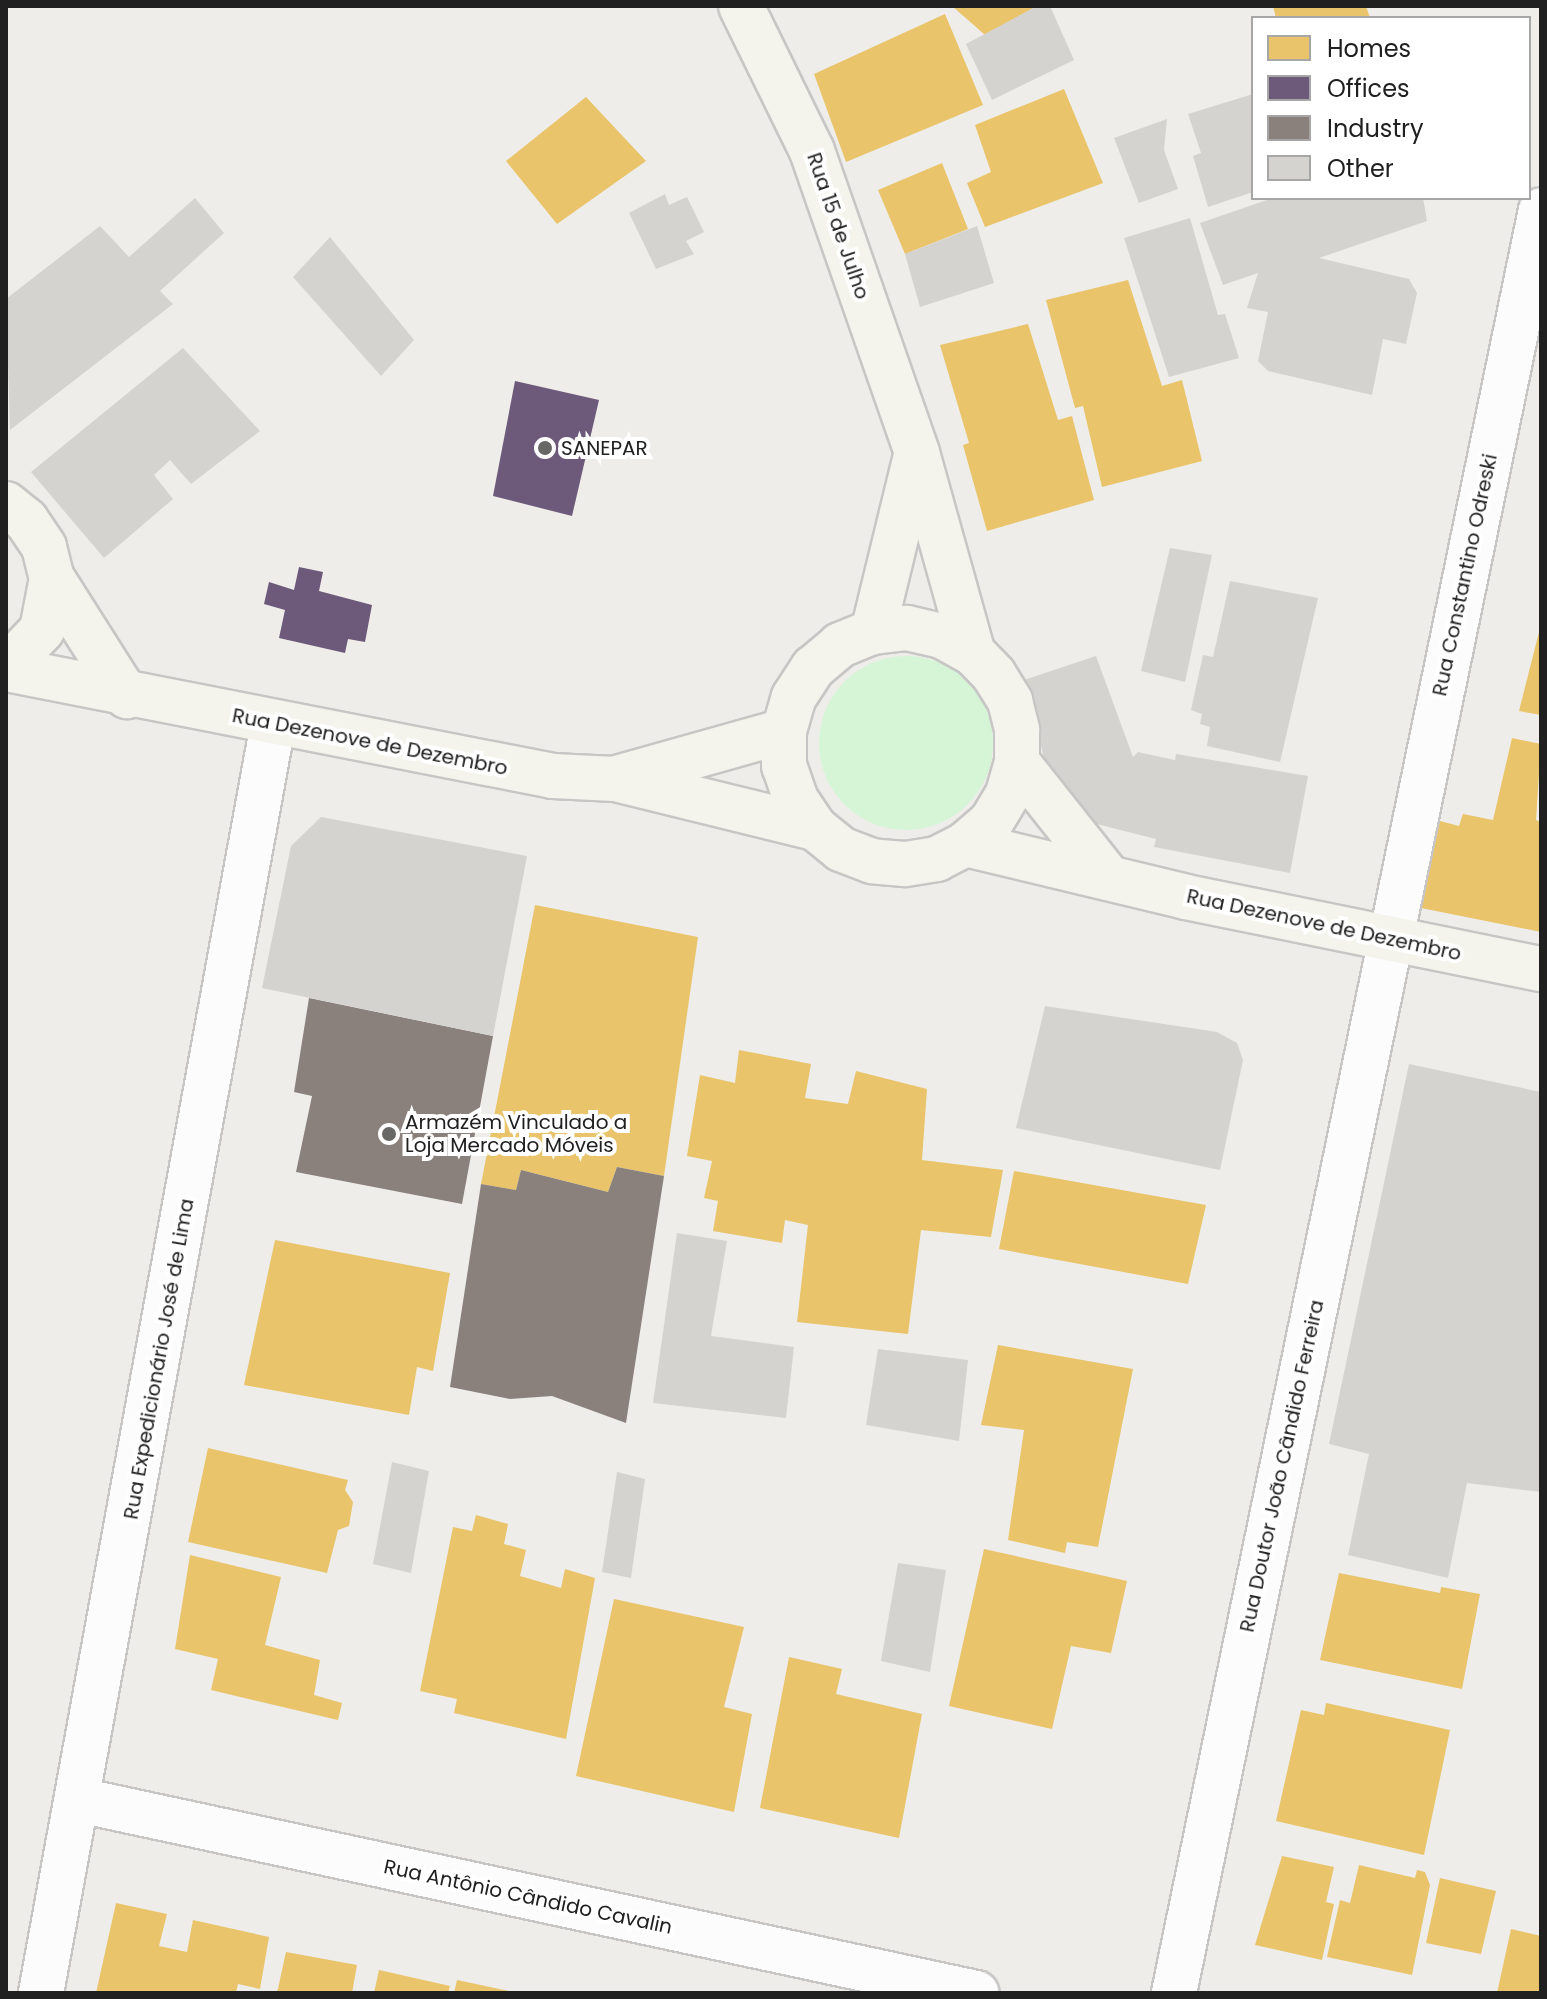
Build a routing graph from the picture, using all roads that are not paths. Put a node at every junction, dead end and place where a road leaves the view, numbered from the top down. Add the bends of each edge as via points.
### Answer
1 (741, 6) edge
2 (1541, 210) edge
3 (917, 453) junction
4 (6, 504) edge
5 (52, 578) junction
6 (873, 632) junction
7 (973, 653) junction
8 (6, 668) edge
9 (127, 696) junction
10 (273, 724) junction
11 (784, 731) junction
12 (1017, 762) junction
13 (615, 779) junction
14 (815, 828) junction
15 (966, 844) junction
16 (1109, 878) junction
17 (1390, 939) junction
18 (1541, 969) edge
19 (79, 1800) junction
20 (41, 1993) edge
21 (976, 1993) edge
22 (1174, 1993) edge

1 - 3 main road, Rua 15 de Julho via 812,151
2 - 17 street, Rua Constantino Odreski
3 - 6 main road
3 - 7 main road, Rua 15 de Julho
4 - 5 main road via 26,520 44,547
5 - 8 main road via 42,630
5 - 9 main road
6 - 7 main road via 907,628 942,636
6 - 11 main road via 840,645 813,668 794,697
7 - 12 main road via 1010,701
8 - 9 main road, Rua Dezenove de Dezembro
9 - 10 main road, Rua Dezenove de Dezembro
10 - 13 main road, Rua Dezenove de Dezembro via 553,776
10 - 19 street, Rua Expedicionário José de Lima
11 - 13 main road, Rua Dezenove de Dezembro
11 - 14 main road via 784,766 796,800
12 - 15 main road via 1008,794 991,822
12 - 16 main road
13 - 14 main road, Rua Dezenove de Dezembro
14 - 15 main road via 841,849 872,861 937,859
15 - 16 main road, Rua Dezenove de Dezembro
16 - 17 main road, Rua Dezenove de Dezembro
17 - 18 main road, Rua Dezenove de Dezembro
17 - 22 street, Rua Doutor João Cândido Ferreira
19 - 20 street, Rua Expedicionário José de Lima
19 - 21 street, Rua Antônio Cândido Cavalin

